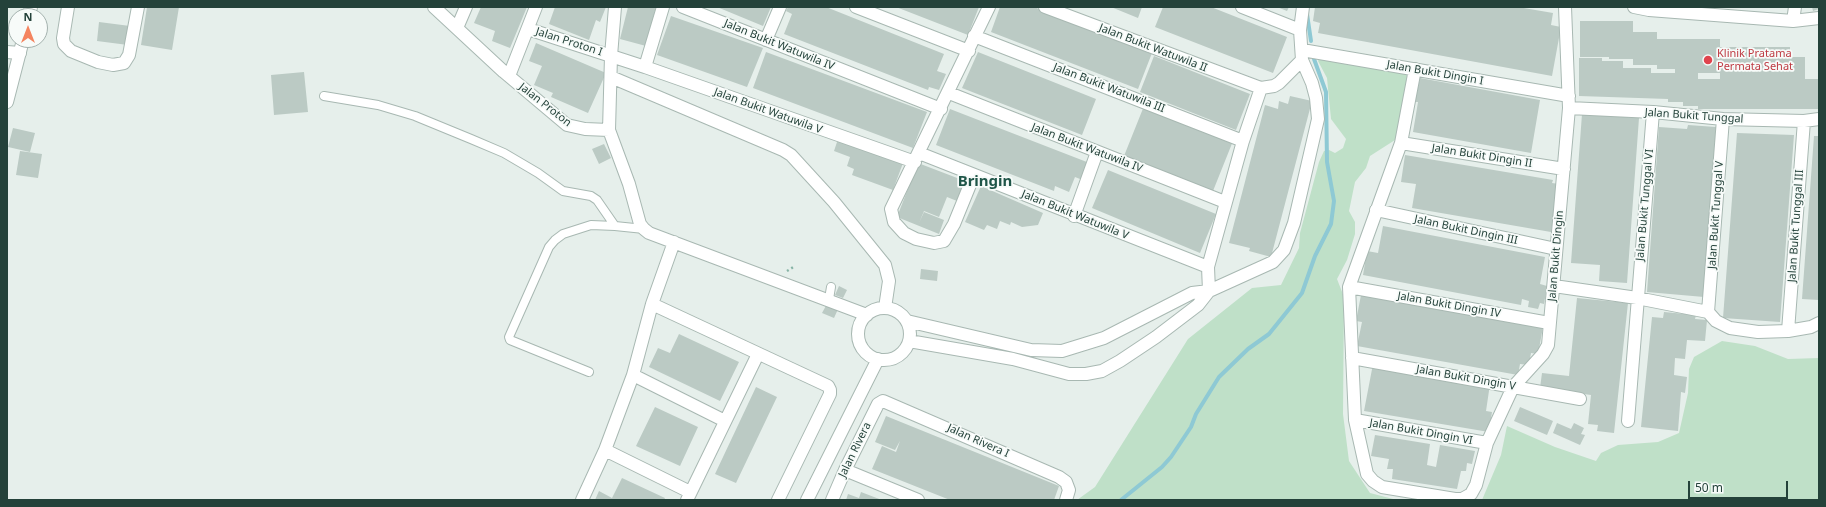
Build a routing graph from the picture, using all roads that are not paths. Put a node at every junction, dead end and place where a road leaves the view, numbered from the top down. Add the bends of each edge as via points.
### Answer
1 (68, 7) edge
2 (138, 7) edge
3 (434, 7) edge
4 (466, 7) edge
5 (536, 7) edge
6 (615, 7) edge
7 (663, 7) edge
8 (683, 7) edge
9 (780, 7) edge
10 (856, 7) edge
11 (989, 7) edge
12 (1045, 7) edge
13 (1242, 7) edge
14 (1303, 7) edge
15 (1564, 7) edge
16 (1634, 7) edge
17 (1795, 7) edge
18 (1819, 18) edge
19 (1792, 21) junction
20 (457, 28) junction
21 (528, 28) junction
22 (1300, 30) junction
23 (974, 36) junction
24 (766, 40) junction
25 (21, 48) edge
26 (969, 51) junction
27 (7, 52) edge
28 (20, 53) junction
29 (1302, 55) junction
30 (611, 56) junction
31 (645, 67) junction
32 (1415, 69) junction
33 (509, 76) junction
34 (611, 77) junction
35 (1261, 88) junction
36 (948, 93) junction
37 (324, 96) dead end
38 (7, 102) edge
39 (1569, 102) junction
40 (941, 109) junction
41 (1653, 112) junction
42 (1723, 119) junction
43 (1819, 119) edge
44 (1804, 121) junction
45 (609, 130) junction
46 (1243, 141) junction
47 (1401, 143) junction
48 (1097, 152) junction
49 (917, 158) junction
50 (1564, 169) junction
51 (974, 175) junction
52 (1225, 202) junction
53 (1376, 210) junction
54 (1074, 216) junction
55 (615, 226) junction
56 (644, 229) junction
57 (674, 242) junction
58 (1556, 249) junction
59 (1208, 267) junction
60 (1554, 286) junction
61 (831, 287) dead end
62 (1349, 287) junction
63 (1209, 291) junction
64 (1637, 298) junction
65 (829, 300) junction
66 (652, 304) junction
67 (885, 308) junction
68 (1708, 312) junction
69 (867, 315) junction
70 (907, 321) junction
71 (1550, 323) junction
72 (1819, 323) edge
73 (1788, 331) junction
74 (909, 341) junction
75 (1062, 351) junction
76 (758, 354) junction
77 (1352, 358) junction
78 (878, 359) junction
79 (589, 372) dead end
80 (1069, 374) junction
81 (633, 375) junction
82 (1513, 387) junction
83 (1580, 399) dead end
84 (880, 402) joint
85 (1356, 420) junction
86 (725, 421) junction
87 (1628, 421) dead end
88 (1487, 443) junction
89 (605, 450) junction
90 (845, 470) junction
91 (1068, 495) edge
92 (688, 496) edge
93 (582, 500) edge
94 (778, 500) edge
95 (807, 500) edge
96 (832, 500) edge
97 (918, 500) edge

1 - 2 street via 64,44 71,51 113,66 124,63 130,55
3 - 20 street, Jalan Proton
4 - 20 street
5 - 21 street
6 - 30 street
7 - 31 street
8 - 24 street, Jalan Bukit Watuwila IV
9 - 24 street
10 - 26 street
11 - 23 street
12 - 35 street, Jalan Bukit Watuwila II
13 - 22 street
14 - 22 street
15 - 39 street, Jalan Bukit Dingin
16 - 19 street
17 - 19 street
18 - 19 street
20 - 33 street, Jalan Proton
21 - 30 street, Jalan Proton I
21 - 33 street
22 - 29 street
23 - 26 street
23 - 46 street, Jalan Bukit Watuwila III
24 - 40 street, Jalan Bukit Watuwila IV
25 - 28 street
26 - 36 street
27 - 28 street
28 - 38 street
29 - 32 street, Jalan Bukit Dingin I
29 - 35 street via 1274,86
29 - 63 street via 1315,93 1318,119 1294,223 1284,250 1273,262
30 - 31 street, Jalan Proton I
30 - 34 street
31 - 49 street, Jalan Bukit Watuwila V
32 - 39 street, Jalan Bukit Dingin I
32 - 47 street
33 - 45 street, Jalan Proton via 567,125
34 - 45 street
34 - 67 street via 791,155 834,202 885,265 890,281
35 - 46 street
36 - 40 street
36 - 48 street, Jalan Bukit Watuwila IV
37 - 55 lane via 378,105 415,116 491,147 538,173 563,191 591,196 597,200
39 - 41 street, Jalan Bukit Tunggal
39 - 50 street, Jalan Bukit Dingin
40 - 49 street
41 - 42 street, Jalan Bukit Tunggal
41 - 64 street, Jalan Bukit Tunggal VI
42 - 44 street, Jalan Bukit Tunggal
42 - 68 street, Jalan Bukit Tunggal V
43 - 44 street, Jalan Bukit Tunggal
44 - 73 street, Jalan Bukit Tunggal III
45 - 56 street via 629,184 640,224
46 - 52 street
47 - 50 street, Jalan Bukit Dingin II
47 - 53 street
48 - 52 street, Jalan Bukit Watuwila IV
48 - 54 street
49 - 51 street, Jalan Bukit Watuwila V
49 - 51 street via 891,209 898,228 916,239 937,244 946,240
50 - 58 street, Jalan Bukit Dingin
51 - 54 street, Jalan Bukit Watuwila V
52 - 59 street
53 - 58 street, Jalan Bukit Dingin III
53 - 62 street
54 - 59 street, Jalan Bukit Watuwila V
55 - 56 lane
55 - 79 lane via 591,225 563,234 555,240 549,247 509,337 510,340
56 - 57 street
57 - 65 street
57 - 66 street
58 - 60 street, Jalan Bukit Dingin
59 - 63 street
60 - 64 street
60 - 71 street, Jalan Bukit Dingin
61 - 65 lane
62 - 71 street, Jalan Bukit Dingin IV
62 - 77 street
63 - 75 street via 1192,294 1104,338
63 - 80 street via 1198,305 1120,361 1102,371
64 - 68 street
64 - 87 street, Jalan Bukit Tunggal VI
65 - 69 street
66 - 76 street
66 - 81 street
67 - 69 street
67 - 70 street via 898,312
68 - 73 street via 1716,321 1730,328 1758,332
69 - 78 street via 860,325 859,337 863,349
70 - 74 street via 910,327
70 - 75 street via 1031,350
71 - 82 street, Jalan Bukit Dingin via 1548,345 1544,354
72 - 73 street
74 - 78 street via 906,348 894,358
74 - 80 street via 1013,360
75 - 80 street
76 - 86 street
76 - 94 street via 828,386 830,390
77 - 82 street, Jalan Bukit Dingin V
77 - 85 street
78 - 95 street
81 - 86 street
81 - 89 street
82 - 83 street, Jalan Bukit Dingin V
82 - 88 street, Jalan Bukit Dingin
84 - 90 street, Jalan Rivera
84 - 91 street, Jalan Rivera I via 887,402 1059,477 1066,482
85 - 88 street, Jalan Bukit Dingin VI
85 - 88 street, Jalan Bukit Dingin via 1367,474 1382,487 1462,499 1471,494 1476,485
86 - 92 street
89 - 92 street
89 - 93 street
90 - 96 street, Jalan Rivera
90 - 97 street

